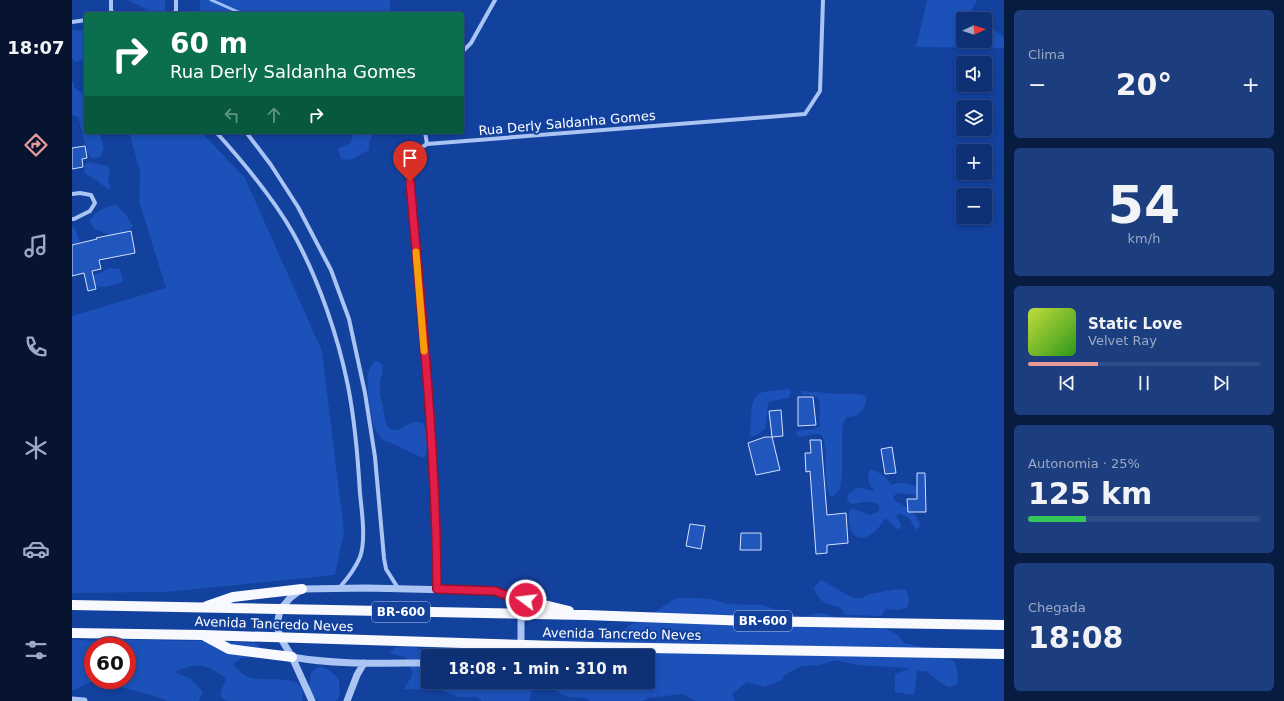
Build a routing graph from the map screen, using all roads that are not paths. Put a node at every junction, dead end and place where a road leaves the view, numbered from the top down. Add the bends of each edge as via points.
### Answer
1 (111, 0) edge
2 (176, 0) edge
3 (495, 0) edge
4 (823, 0) edge
5 (112, 12) edge
6 (175, 12) edge
7 (84, 20) edge
8 (72, 22) edge
9 (464, 50) edge
10 (218, 134) edge
11 (248, 134) edge
12 (425, 134) edge
13 (427, 144) junction
14 (72, 194) edge
15 (72, 219) edge
16 (340, 587) junction
17 (302, 588) junction
18 (398, 588) junction
19 (437, 589) junction
20 (511, 597) junction
21 (72, 605) edge
22 (200, 609) junction
23 (280, 610) junction
24 (521, 614) junction
25 (586, 615) junction
26 (1004, 625) edge
27 (72, 633) edge
28 (203, 635) junction
29 (280, 637) junction
30 (521, 645) junction
31 (591, 647) junction
32 (518, 649) edge
33 (580, 649) edge
34 (1004, 654) edge
35 (292, 657) junction
36 (364, 663) junction
37 (421, 663) edge
38 (72, 700) edge
39 (84, 701) edge
40 (312, 701) edge
41 (347, 701) edge

1 - 5 street
2 - 6 street
3 - 9 street via 471,43
4 - 13 street, Rua Derly Saldanha Gomes via 820,91 805,114
7 - 8 street
10 - 16 street via 264,190 293,233 318,287 336,340 348,385 356,442 363,531 360,556
11 - 18 street via 298,207 331,270 349,319 365,393 375,457 386,569
12 - 13 street
13 - 19 street via 413,153 409,167 428,396
14 - 15 street via 91,195 95,203 90,211
16 - 17 street
16 - 18 street
17 - 22 main road via 233,597
17 - 23 street
18 - 19 street
19 - 20 street via 495,591
20 - 24 street
20 - 25 main road
21 - 22 main road, Avenida Tancredo Neves / BR-600
22 - 23 main road, Avenida Tancredo Neves / BR-600
23 - 24 main road, Avenida Tancredo Neves / BR-600
23 - 29 street via 277,625
24 - 25 main road, Avenida Tancredo Neves / BR-600
24 - 30 street
25 - 26 main road, Avenida Tancredo Neves / BR-600 via 750,621
27 - 28 main road, Avenida Tancredo Neves / BR-600
28 - 29 main road, Avenida Tancredo Neves / BR-600
28 - 35 main road via 229,649
29 - 30 main road, Avenida Tancredo Neves / BR-600
29 - 35 street
30 - 31 main road, Avenida Tancredo Neves / BR-600
30 - 32 street
31 - 33 main road
31 - 34 main road, Avenida Tancredo Neves / BR-600
35 - 36 street via 318,662
35 - 40 street
36 - 37 street
36 - 41 street
38 - 39 street

